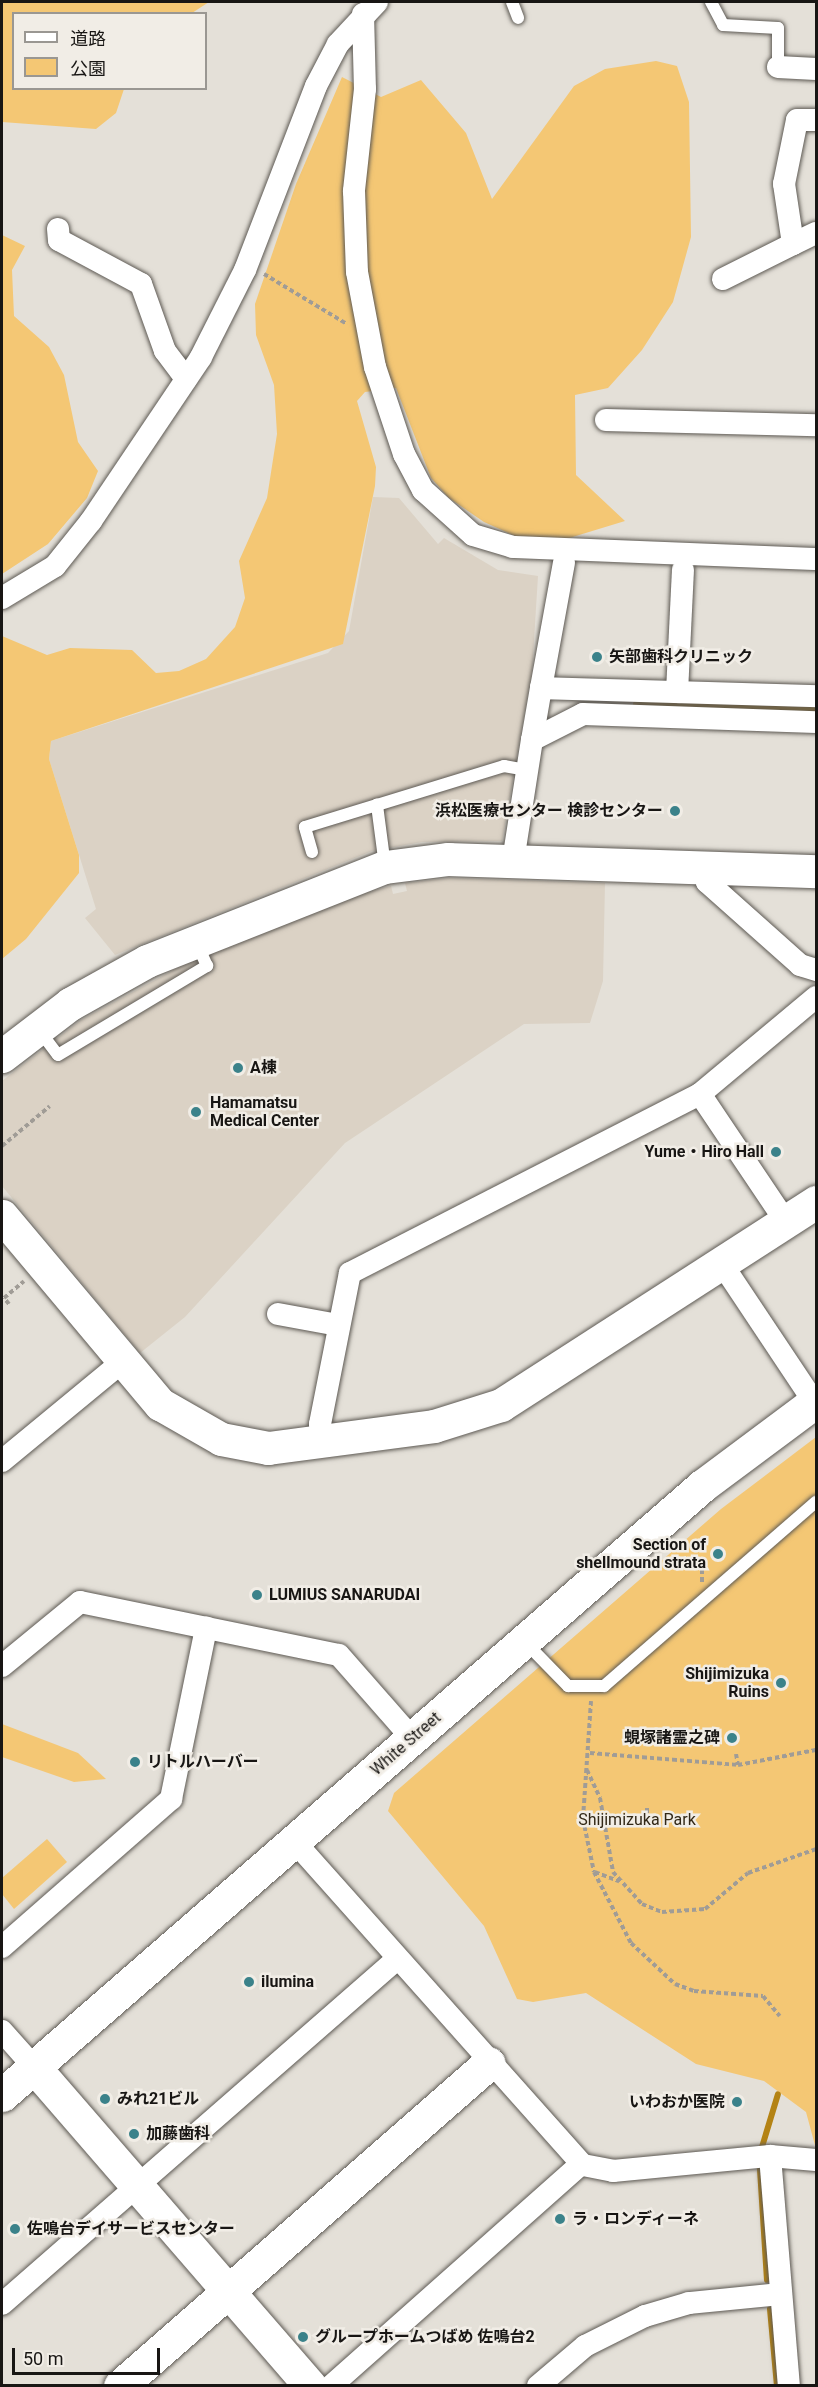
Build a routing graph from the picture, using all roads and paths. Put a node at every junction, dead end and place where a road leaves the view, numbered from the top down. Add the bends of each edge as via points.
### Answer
1 (512, 2) edge
2 (711, 2) edge
3 (370, 8) edge
4 (518, 18) dead end
5 (778, 67) joint
6 (816, 69) edge
7 (816, 120) edge
8 (58, 229) dead end
9 (816, 233) edge
10 (793, 244) junction
11 (248, 264) junction
12 (723, 279) dead end
13 (325, 310) dead end
14 (186, 379) junction
15 (606, 420) dead end
16 (816, 425) edge
17 (816, 559) edge
18 (564, 564) dead end
19 (683, 570) dead end
20 (2, 598) edge
21 (541, 688) junction
22 (677, 692) junction
23 (816, 696) edge
24 (816, 722) edge
25 (532, 740) junction
26 (526, 770) junction
27 (377, 805) junction
28 (312, 852) dead end
29 (513, 861) junction
30 (385, 867) junction
31 (707, 867) junction
32 (816, 871) edge
33 (816, 970) edge
34 (816, 997) edge
35 (2, 1056) edge
36 (700, 1094) junction
37 (50, 1106) dead end
38 (2, 1146) edge
39 (816, 1202) edge
40 (2, 1216) edge
41 (786, 1222) junction
42 (722, 1264) junction
43 (31, 1275) dead end
44 (9, 1304) dead end
45 (278, 1314) dead end
46 (338, 1325) junction
47 (122, 1362) junction
48 (815, 1402) edge
49 (323, 1443) junction
50 (2, 1461) edge
51 (816, 1502) edge
52 (206, 1628) junction
53 (524, 1641) junction
54 (2, 1666) edge
55 (590, 1690) junction
56 (412, 1738) junction
57 (816, 1750) edge
58 (590, 1753) junction
59 (736, 1754) dead end
60 (738, 1766) junction
61 (587, 1769) junction
62 (647, 1807) dead end
63 (603, 1821) junction
64 (294, 1841) junction
65 (816, 1849) edge
66 (594, 1872) junction
67 (620, 1882) junction
68 (2, 1947) edge
69 (397, 1959) junction
70 (780, 2016) dead end
71 (2, 2031) edge
72 (489, 2063) junction
73 (34, 2067) junction
74 (2, 2095) edge
75 (770, 2156) junction
76 (816, 2160) edge
77 (580, 2164) junction
78 (137, 2186) junction
79 (228, 2291) junction
80 (780, 2294) junction
81 (2, 2304) edge
82 (120, 2385) edge
83 (310, 2385) edge
84 (331, 2385) edge
85 (538, 2385) edge
86 (789, 2385) edge

1 - 4 lane
2 - 5 lane via 723,25 778,28
3 - 11 street via 338,44 316,86
3 - 17 street via 366,90 354,191 357,272 375,367 404,454 423,490 473,536 513,547
5 - 6 street
7 - 10 street via 797,120 784,184
8 - 14 street via 59,240 141,284 165,351
9 - 10 street
10 - 12 street
11 - 13 path
11 - 14 street
14 - 20 street via 55,566
15 - 16 street
18 - 21 street
19 - 22 street
21 - 22 street
21 - 25 street
22 - 23 street
24 - 25 street via 583,714
25 - 26 street
26 - 27 lane via 504,766
26 - 29 street
27 - 28 lane via 305,827
27 - 30 lane
29 - 30 street via 448,859
29 - 31 street
30 - 35 street via 196,940 118,976 38,1027
31 - 32 street
31 - 33 street via 707,882 800,965
34 - 36 street
36 - 41 street
36 - 46 street via 356,1268 346,1281
37 - 38 path
39 - 41 street
40 - 47 street
41 - 42 street
42 - 48 street
42 - 49 street via 501,1405 434,1426
43 - 44 path via 4,1298
45 - 46 street
46 - 49 street via 320,1424
47 - 49 street via 160,1404 221,1439 268,1448
47 - 50 street
48 - 53 street, White Street via 702,1486
51 - 55 lane via 614,1679
52 - 54 street via 80,1602
52 - 56 street via 339,1655
52 - 68 street via 171,1799
53 - 55 lane via 558,1679
53 - 56 street, White Street
55 - 58 path
56 - 64 street, White Street
57 - 60 path
58 - 60 path
58 - 61 path
59 - 60 path
61 - 63 path
61 - 66 path via 583,1819
62 - 63 path via 647,1820
63 - 67 path
64 - 69 street
64 - 73 street, White Street
65 - 67 path via 748,1874 724,1899 683,1914 642,1904
66 - 67 path
66 - 70 path via 631,1943 658,1973 694,1991 763,1996
69 - 72 street
69 - 78 street
71 - 73 street
72 - 77 street
72 - 79 street
73 - 74 street, White Street
73 - 78 street
75 - 76 street
75 - 77 street via 613,2171
75 - 80 street
77 - 84 street
78 - 79 street
78 - 81 street
79 - 82 street
79 - 83 street
80 - 85 street via 689,2303 645,2316 585,2346
80 - 86 street

